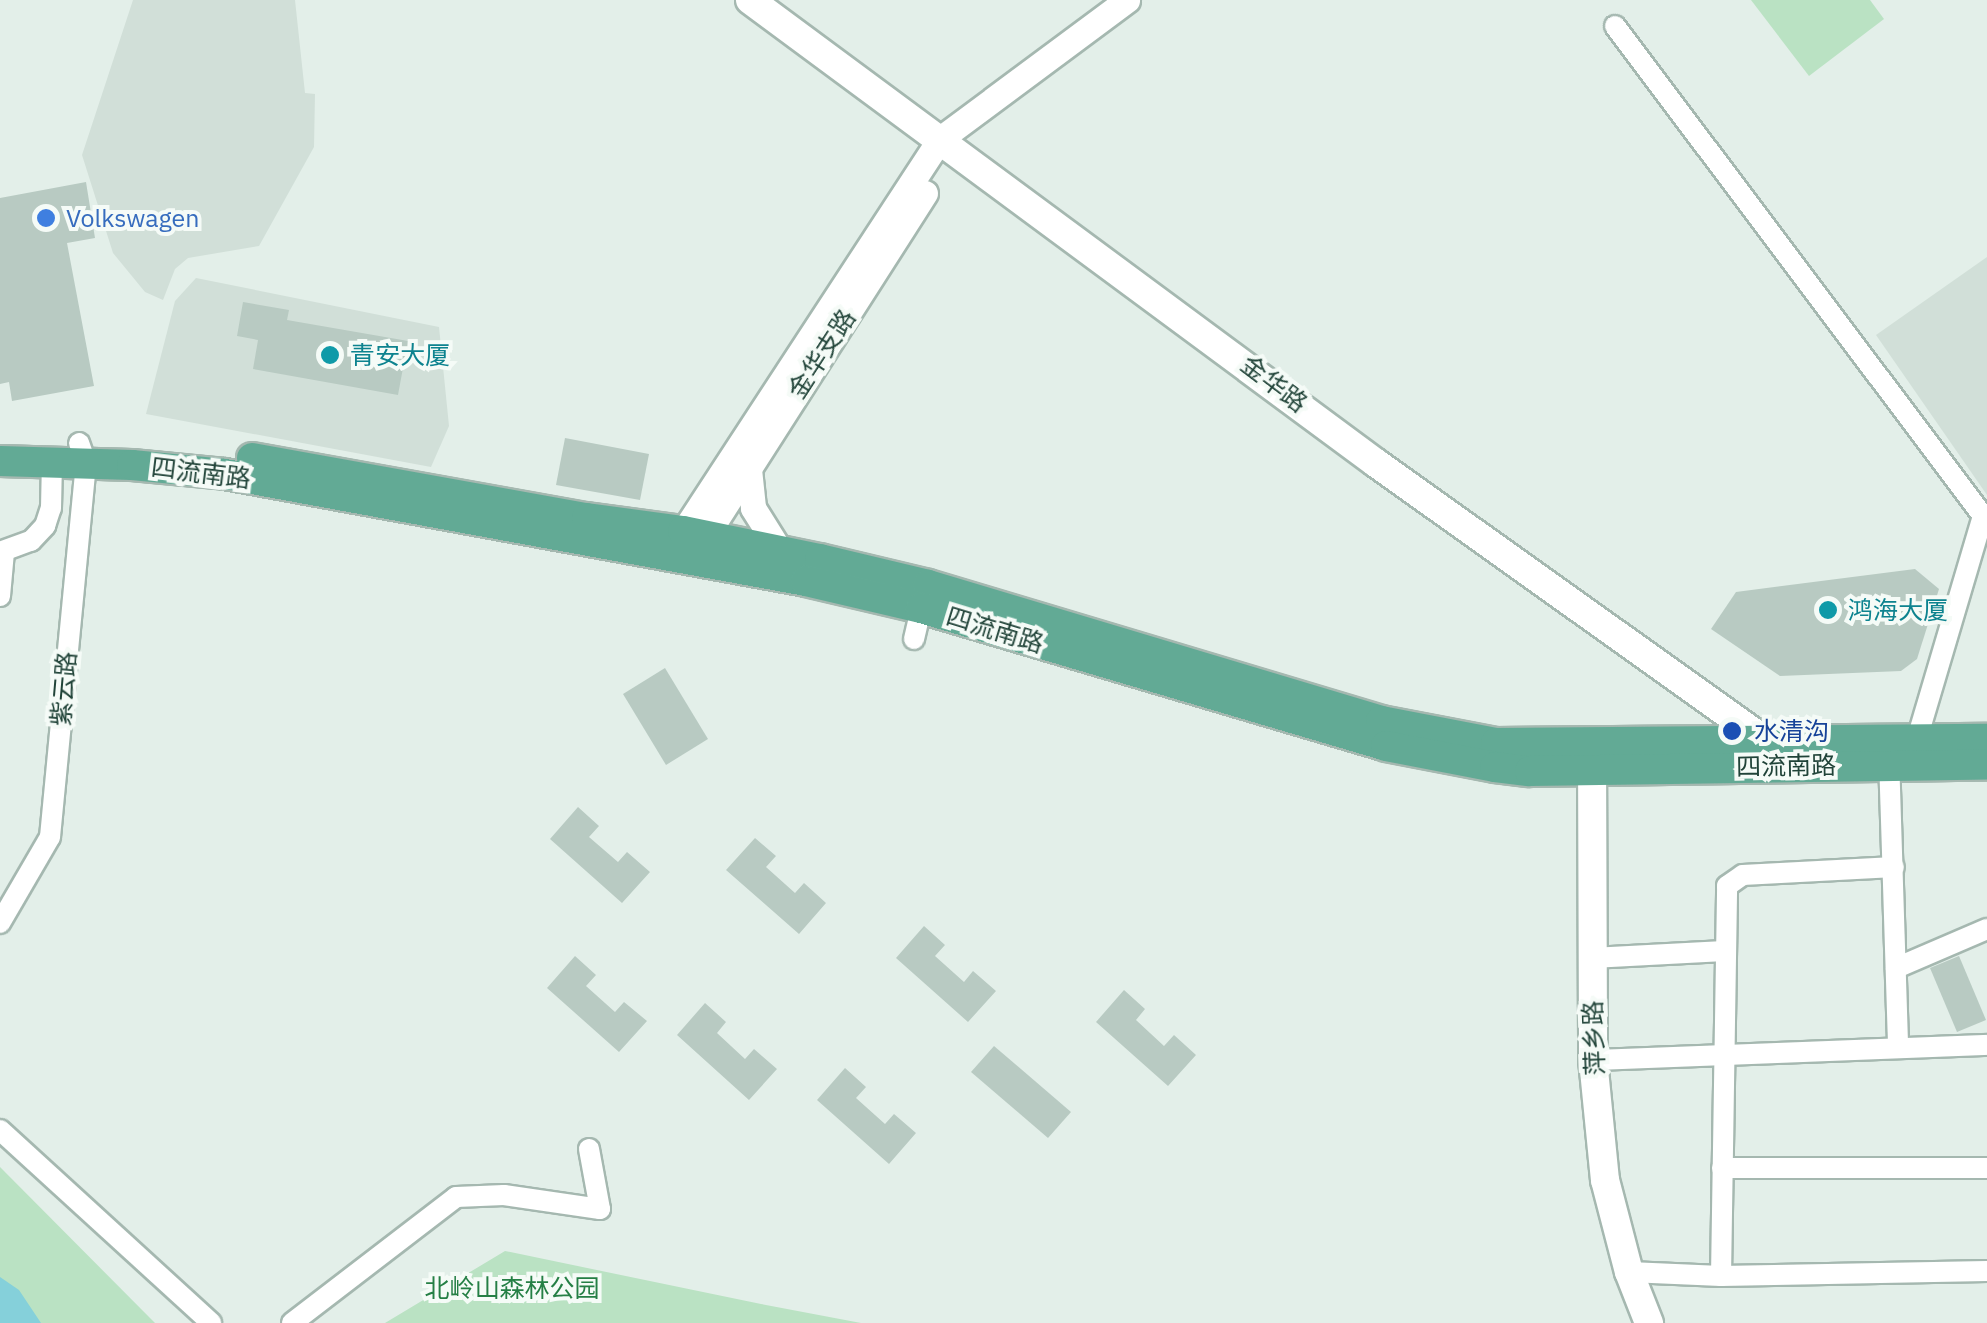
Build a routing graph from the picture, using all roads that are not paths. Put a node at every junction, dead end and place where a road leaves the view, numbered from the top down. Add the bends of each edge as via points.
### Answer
1 (750, 0) edge
2 (1126, 0) edge
3 (1615, 26) dead end
4 (946, 144) junction
5 (0, 443) edge
6 (82, 453) junction
7 (0, 461) edge
8 (52, 462) junction
9 (749, 469) junction
10 (687, 545) junction
11 (780, 550) junction
12 (2, 552) edge
13 (0, 596) edge
14 (924, 596) junction
15 (914, 639) dead end
16 (1987, 739) edge
17 (1766, 741) junction
18 (1898, 748) junction
19 (1592, 757) junction
20 (1987, 765) edge
21 (1799, 766) junction
22 (1894, 868) junction
23 (0, 923) edge
24 (1987, 929) edge
25 (1724, 950) junction
26 (1592, 958) junction
27 (1896, 968) junction
28 (1987, 1045) edge
29 (1898, 1048) junction
30 (1723, 1058) junction
31 (1593, 1060) junction
32 (0, 1130) edge
33 (589, 1149) dead end
34 (1722, 1168) junction
35 (1987, 1168) edge
36 (1987, 1271) edge
37 (1629, 1272) junction
38 (1721, 1276) junction
39 (212, 1323) edge
40 (292, 1323) edge
41 (1649, 1323) edge

1 - 4 main road, 金华路
2 - 4 street, 金华支路
3 - 18 street via 1982,516
4 - 9 street, 金华支路
4 - 10 street
4 - 17 main road, 金华路
5 - 6 main road, 四流南路
6 - 8 main road, 四流南路
6 - 10 main road, 四流南路
6 - 23 street, 紫云路 via 50,837
7 - 8 main road, 四流南路
8 - 12 street via 46,526 31,541
9 - 10 street, 金华支路
9 - 11 street via 753,508
10 - 11 main road, 四流南路
10 - 14 main road, 四流南路
11 - 14 main road, 四流南路
12 - 13 street
14 - 15 street
14 - 19 main road, 四流南路 via 1386,746 1495,768
16 - 18 main road, 四流南路
17 - 18 main road, 四流南路
17 - 19 main road, 四流南路
17 - 21 main road, 金华路
18 - 20 main road, 四流南路
18 - 21 main road, 四流南路
18 - 22 street
19 - 21 main road, 四流南路
19 - 26 main road, 萍乡路
22 - 25 street via 1743,876 1728,886
22 - 27 street
24 - 27 street
25 - 26 street
25 - 30 street
26 - 31 main road, 萍乡路
27 - 29 street
28 - 29 street
29 - 30 street
30 - 31 street
30 - 34 street
31 - 37 main road, 萍乡路 via 1605,1180
32 - 39 street
33 - 40 street via 600,1209 504,1195 456,1197
34 - 35 street
34 - 38 street
36 - 38 street
37 - 38 street
37 - 41 main road, 萍乡路

